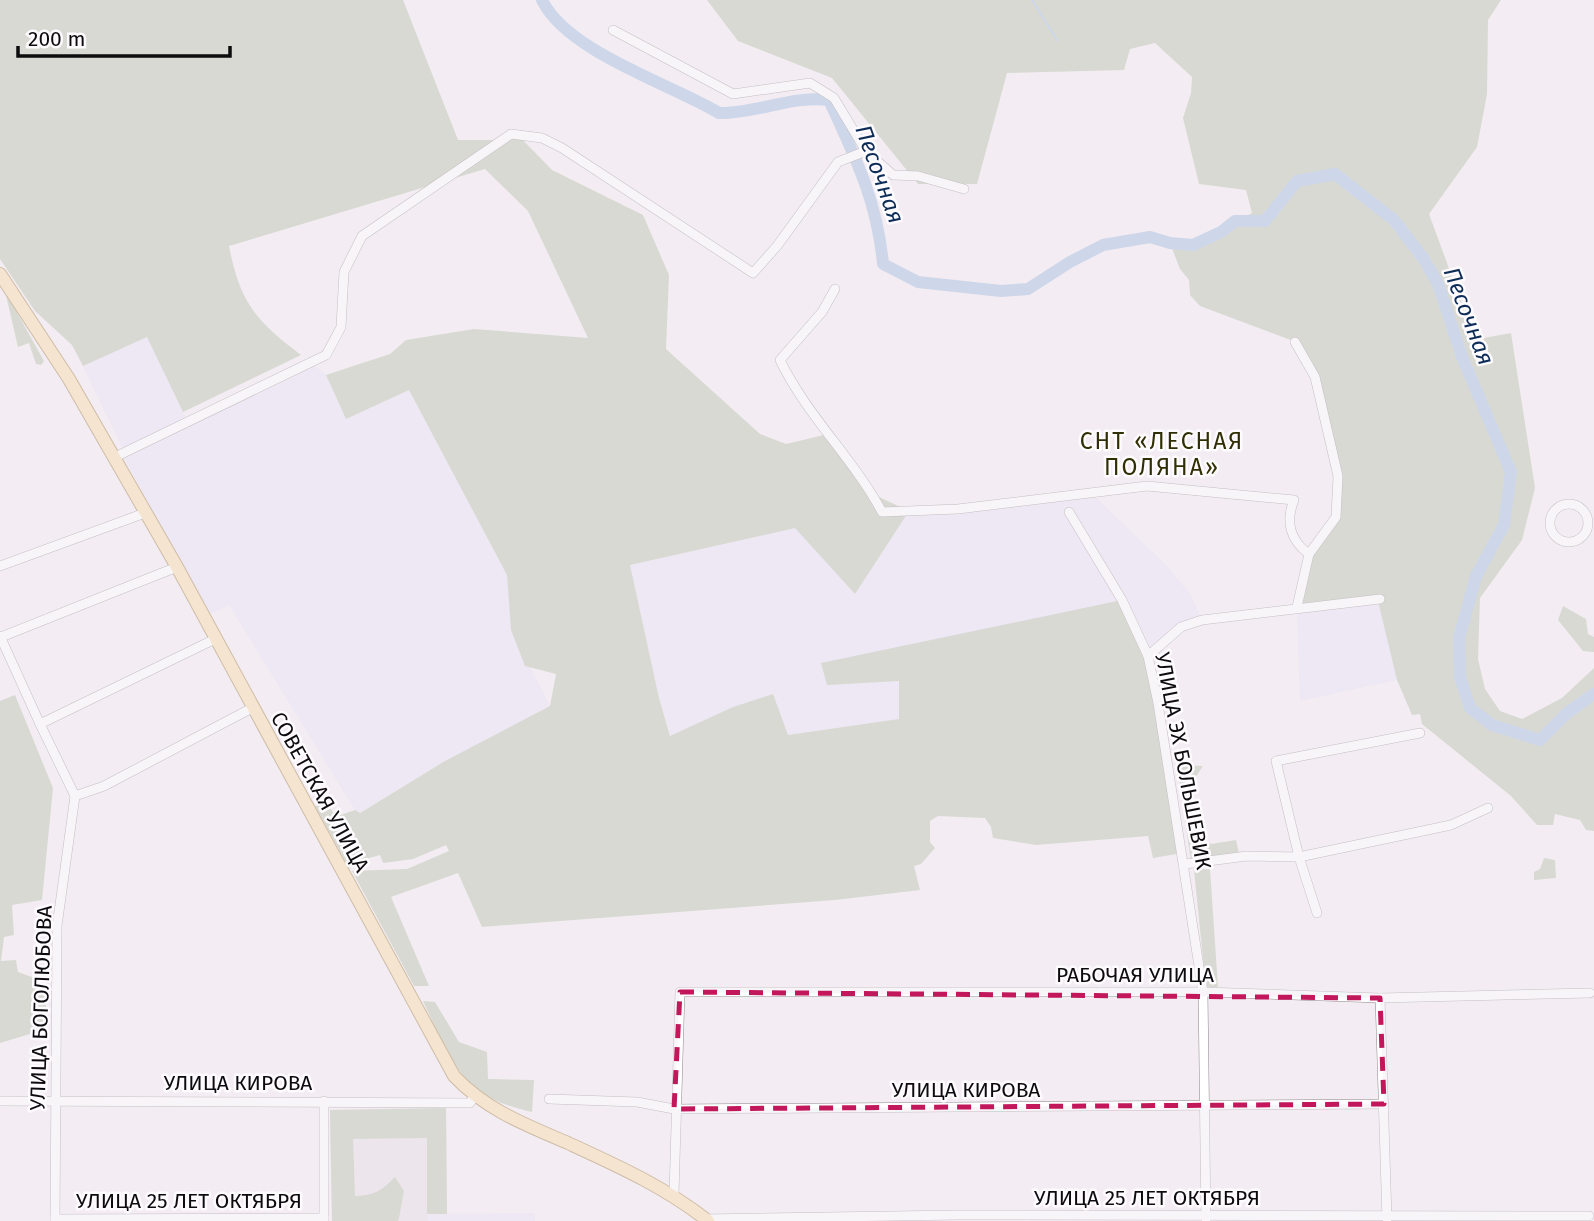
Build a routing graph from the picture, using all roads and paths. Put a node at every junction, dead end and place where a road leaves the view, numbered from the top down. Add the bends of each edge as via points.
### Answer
1 (613, 30) dead end
2 (866, 151) junction
3 (964, 189) dead end
4 (2, 282) edge
5 (835, 289) dead end
6 (1296, 342) dead end
7 (113, 458) junction
8 (1069, 512) dead end
9 (1589, 512) edge
10 (145, 513) junction
11 (1590, 530) edge
12 (1309, 554) junction
13 (0, 566) edge
14 (177, 567) junction
15 (1380, 599) dead end
16 (1297, 607) dead end
17 (0, 636) edge
18 (215, 639) junction
19 (1148, 656) junction
20 (252, 708) junction
21 (40, 724) junction
22 (1420, 733) dead end
23 (75, 796) junction
24 (1488, 808) dead end
25 (1299, 857) junction
26 (1185, 864) junction
27 (1317, 913) dead end
28 (1203, 992) junction
29 (1590, 993) dead end
30 (1380, 998) junction
31 (474, 1097) junction
32 (549, 1099) dead end
33 (54, 1100) junction
34 (0, 1101) edge
35 (324, 1101) junction
36 (1384, 1104) junction
37 (1203, 1106) junction
38 (674, 1109) junction
39 (674, 1194) junction
40 (1589, 1216) dead end
41 (1387, 1218) edge
42 (324, 1219) edge
43 (1206, 1219) edge
44 (55, 1220) edge
45 (707, 1220) edge

1 - 2 street via 733,94 810,82 834,98
2 - 3 street via 893,175 918,176
2 - 7 street via 838,162 753,273 562,148 542,138 512,134 362,236 344,272 341,327 326,355
4 - 7 main road, СОВЕТСКАЯ УЛИЦА via 69,379
5 - 12 street via 780,360 883,512 1176,487 1294,500 1290,533 1297,546
6 - 12 street via 1315,377 1338,476 1336,517
7 - 10 main road, СОВЕТСКАЯ УЛИЦА
8 - 19 street, УЛИЦА ЭХ БОЛЬШЕВИК via 1122,600
9 - 11 street
9 - 11 street via 1574,504 1561,505 1552,513 1550,526 1556,537 1567,541
10 - 13 street
10 - 14 main road, СОВЕТСКАЯ УЛИЦА
12 - 16 street
14 - 17 street
14 - 18 main road, СОВЕТСКАЯ УЛИЦА
15 - 19 street via 1202,620 1181,627
17 - 21 street
18 - 20 main road, СОВЕТСКАЯ УЛИЦА
18 - 21 street
19 - 26 street, УЛИЦА ЭХ БОЛЬШЕВИК
20 - 23 street via 104,786
20 - 31 main road, СОВЕТСКАЯ УЛИЦА via 428,1033 454,1076
21 - 23 street
22 - 25 street via 1276,761
23 - 33 street, УЛИЦА БОГОЛЮБОВА via 57,926
24 - 25 street via 1451,825
25 - 26 street via 1247,856
25 - 27 street
26 - 28 street, УЛИЦА ЭХ БОЛЬШЕВИК
28 - 30 street, РАБОЧАЯ УЛИЦА
28 - 37 street, УЛИЦА ЭХ БОЛЬШЕВИК
28 - 38 street, РАБОЧАЯ УЛИЦА via 680,992
29 - 30 street, РАБОЧАЯ УЛИЦА
30 - 36 street
31 - 35 street, УЛИЦА КИРОВА via 470,1102 445,1104
31 - 39 main road, СОВЕТСКАЯ УЛИЦА
32 - 38 street, УЛИЦА КИРОВА via 637,1102
33 - 34 street, УЛИЦА КИРОВА
33 - 35 street, УЛИЦА КИРОВА
33 - 44 street, УЛИЦА БОГОЛЮБОВА
35 - 42 street
36 - 37 street, УЛИЦА КИРОВА
36 - 41 street
37 - 38 street, УЛИЦА КИРОВА
37 - 43 street, УЛИЦА ЭХ БОЛЬШЕВИК
38 - 39 street
39 - 45 main road, СОВЕТСКАЯ УЛИЦА
40 - 41 street, УЛИЦА 25 ЛЕТ ОКТЯБРЯ
41 - 43 street, УЛИЦА 25 ЛЕТ ОКТЯБРЯ
42 - 44 street, УЛИЦА 25 ЛЕТ ОКТЯБРЯ
43 - 45 street, УЛИЦА 25 ЛЕТ ОКТЯБРЯ via 958,1215

